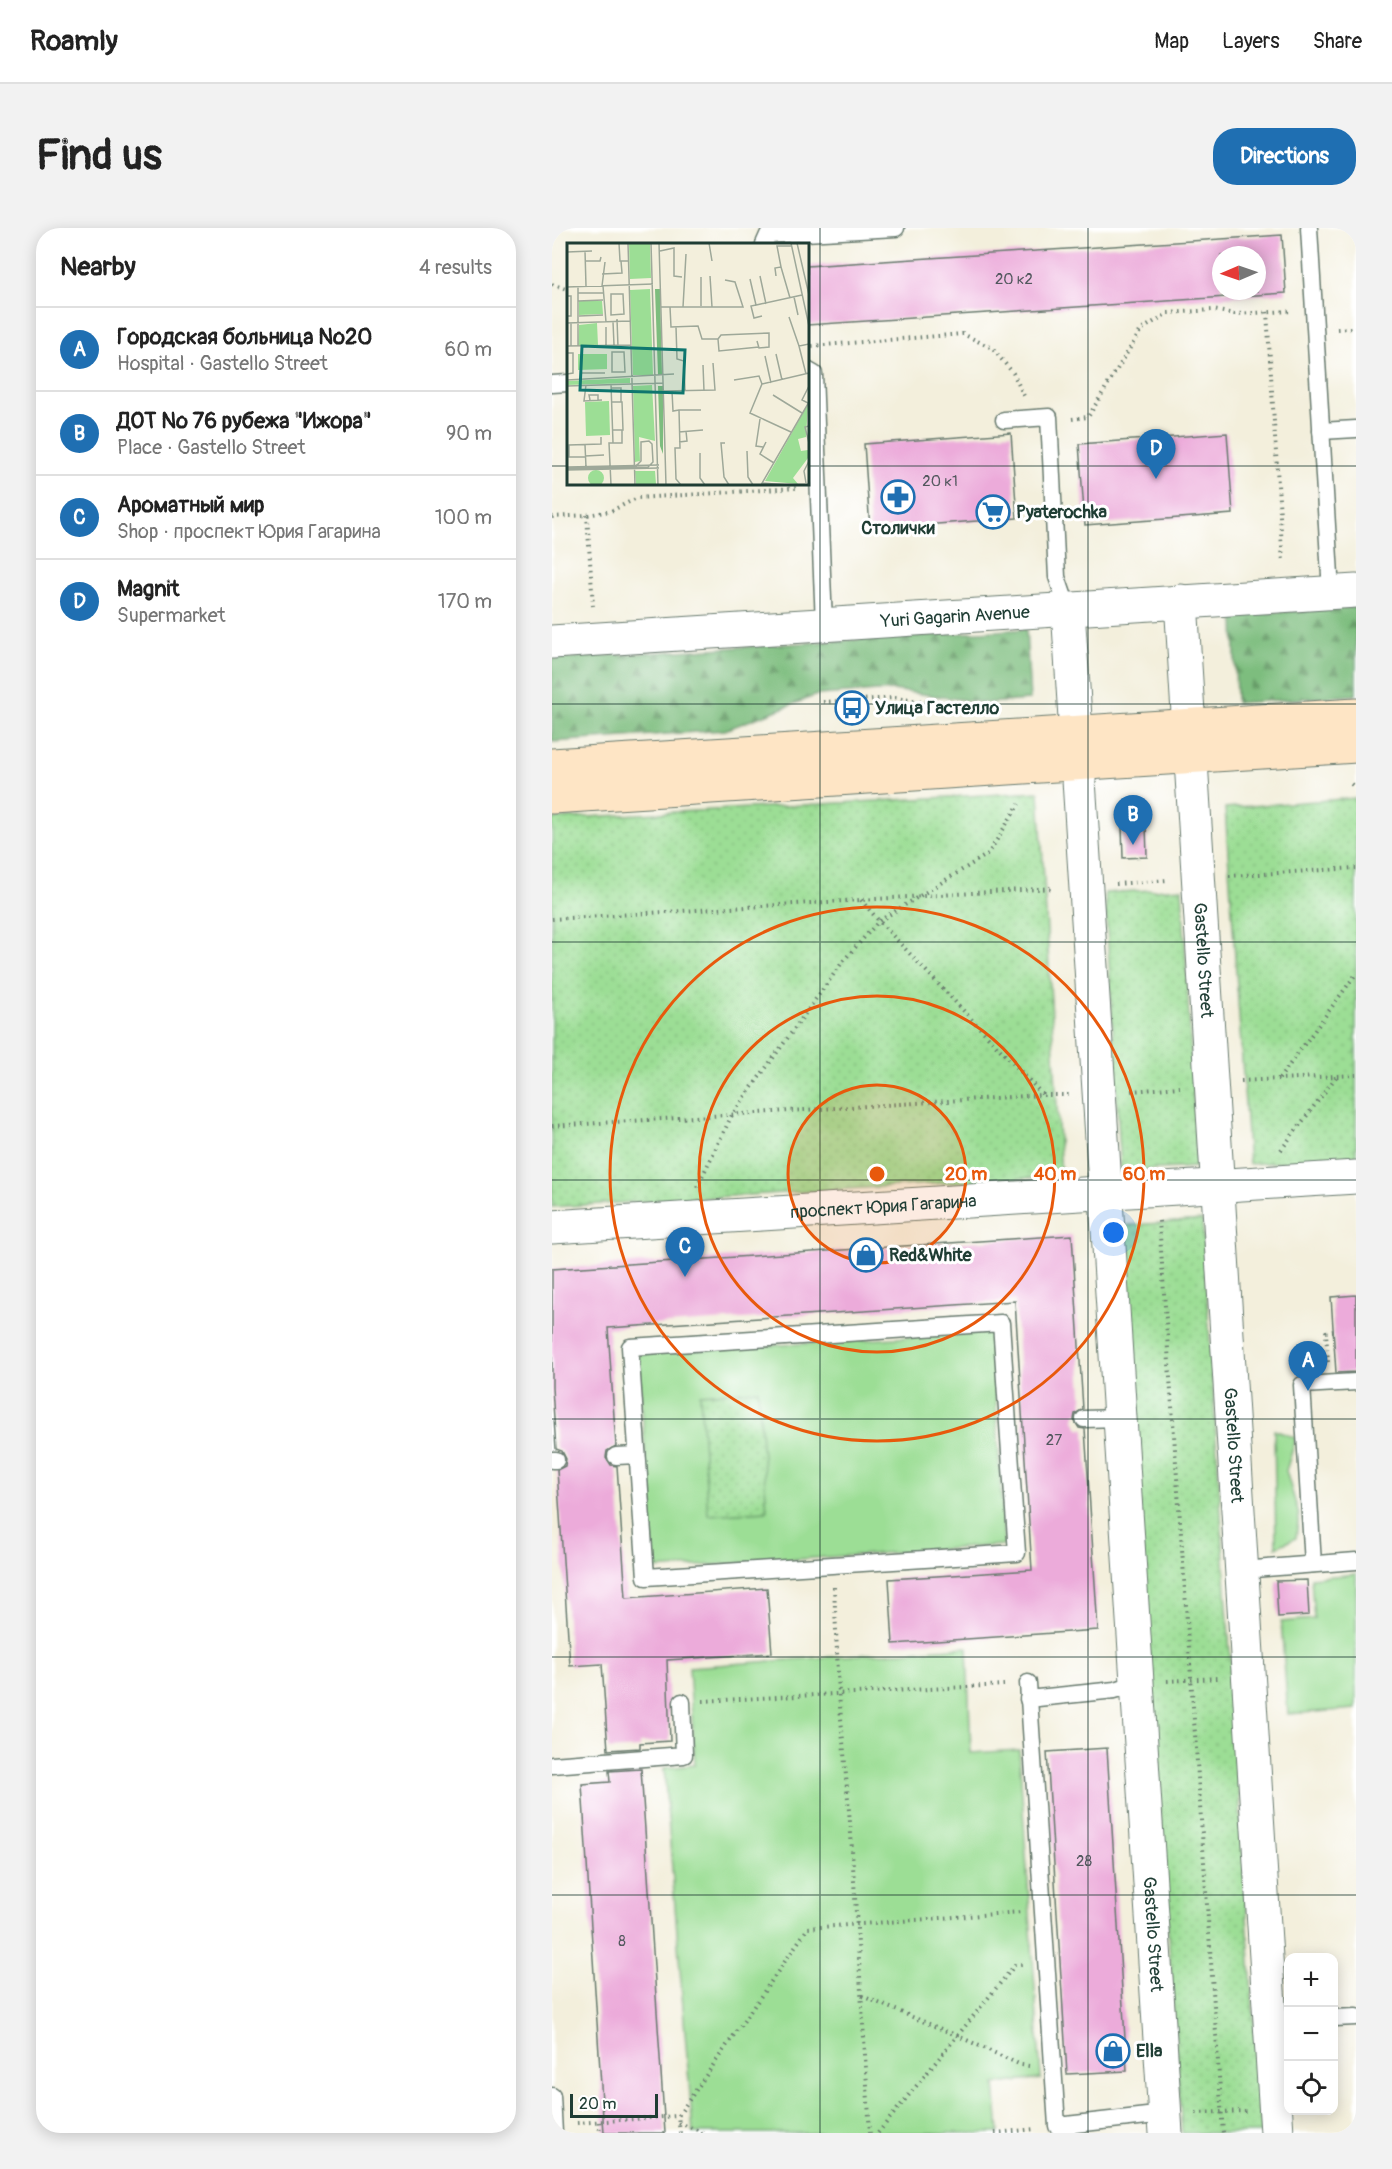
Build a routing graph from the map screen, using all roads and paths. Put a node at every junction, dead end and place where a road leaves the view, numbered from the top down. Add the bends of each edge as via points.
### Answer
1 (896, 228) edge
2 (1309, 228) edge
3 (764, 243) edge
4 (552, 285) edge
5 (567, 290) edge
6 (1314, 310) junction
7 (1267, 312) junction
8 (808, 346) edge
9 (808, 371) edge
10 (567, 383) edge
11 (552, 384) edge
12 (1042, 419) junction
13 (1004, 420) dead end
14 (1356, 429) edge
15 (1321, 431) junction
16 (818, 487) junction
17 (587, 515) junction
18 (552, 517) edge
19 (1283, 563) dead end
20 (1343, 592) edge
21 (1181, 601) junction
22 (593, 606) dead end
23 (1068, 609) junction
24 (825, 624) junction
25 (552, 642) edge
26 (823, 702) dead end
27 (964, 707) dead end
28 (1356, 715) edge
29 (1190, 741) junction
30 (1356, 746) edge
31 (1076, 748) junction
32 (552, 765) edge
33 (1352, 784) dead end
34 (1356, 788) edge
35 (552, 797) edge
36 (1019, 804) dead end
37 (1356, 868) edge
38 (1223, 876) dead end
39 (1172, 880) dead end
40 (1112, 884) dead end
41 (1056, 888) dead end
42 (922, 896) junction
43 (861, 900) junction
44 (552, 920) edge
45 (879, 921) junction
46 (1356, 974) edge
47 (1356, 1076) edge
48 (1337, 1077) junction
49 (1279, 1079) junction
50 (1236, 1082) dead end
51 (1181, 1087) dead end
52 (1122, 1092) dead end
53 (1042, 1095) junction
54 (1069, 1095) dead end
55 (732, 1115) junction
56 (552, 1126) edge
57 (1356, 1177) edge
58 (1264, 1183) junction
59 (1218, 1186) junction
60 (1105, 1192) junction
61 (681, 1219) junction
62 (1159, 1221) dead end
63 (552, 1227) edge
64 (1333, 1331) dead end
65 (1356, 1382) edge
66 (1329, 1383) junction
67 (1120, 1418) junction
68 (1084, 1419) dead end
69 (637, 1455) junction
70 (616, 1456) dead end
71 (1356, 1561) edge
72 (1313, 1564) junction
73 (832, 1565) junction
74 (1242, 1570) junction
75 (1223, 1678) dead end
76 (1192, 1680) junction
77 (1151, 1682) junction
78 (1028, 1691) junction
79 (838, 1695) junction
80 (682, 1702) joint
81 (552, 1765) edge
82 (1042, 1911) junction
83 (856, 1924) junction
84 (1046, 1962) junction
85 (862, 1996) junction
86 (1356, 2017) edge
87 (1338, 2018) edge
88 (1279, 2019) edge
89 (958, 2036) junction
90 (1054, 2071) junction
91 (552, 2096) edge
92 (1222, 2112) junction
93 (678, 2116) junction
94 (599, 2121) junction
95 (1276, 2121) edge
96 (679, 2123) junction
97 (1166, 2124) edge
98 (1057, 2126) junction
99 (554, 2129) edge
100 (1025, 2131) edge
101 (600, 2133) edge
102 (680, 2133) edge
103 (705, 2133) edge
104 (870, 2133) edge
105 (878, 2133) edge
106 (995, 2133) edge
107 (1223, 2133) edge

1 - 3 lane via 768,235
2 - 6 lane
4 - 5 path
6 - 7 path
6 - 15 lane
7 - 12 path via 1168,313 1141,330 1088,417
7 - 19 path
8 - 12 path via 963,334 992,348
9 - 16 lane via 814,374
10 - 11 lane
12 - 13 lane
12 - 23 lane via 1058,577
14 - 15 lane
15 - 20 lane
16 - 17 path via 636,498 611,510
16 - 24 lane
17 - 18 path
17 - 22 path
20 - 21 street, Yuri Gagarin Avenue
21 - 23 street, Yuri Gagarin Avenue
21 - 29 street
23 - 24 street, Yuri Gagarin Avenue
23 - 31 street
24 - 25 street, Yuri Gagarin Avenue
26 - 27 path via 894,698
28 - 29 main road
29 - 30 main road
29 - 31 main road
29 - 59 street, Gastello Street
31 - 32 main road
31 - 35 main road
31 - 60 street, Gastello Street
33 - 34 path
36 - 42 path via 988,854
37 - 38 path
39 - 40 path
41 - 42 path
42 - 43 path
42 - 45 path
43 - 44 path
43 - 45 path
45 - 53 path
45 - 55 path via 844,960
46 - 49 path
47 - 48 path
48 - 49 path
48 - 58 path via 1274,1159
49 - 50 path
51 - 52 path
53 - 54 path
53 - 55 path
55 - 56 path
55 - 61 path
57 - 58 street, проспект Юрия Гагарина
58 - 59 street, проспект Юрия Гагарина
59 - 60 street, проспект Юрия Гагарина
59 - 74 street, Gastello Street
60 - 61 street, проспект Юрия Гагарина
60 - 67 street, Gastello Street
61 - 63 street, проспект Юрия Гагарина
62 - 76 path
64 - 66 path via 1326,1332
65 - 66 lane
66 - 72 lane via 1302,1385
67 - 68 lane
67 - 77 street, Gastello Street
69 - 70 lane
69 - 73 lane via 646,1577
69 - 73 lane via 630,1347 1001,1323 1015,1424 1017,1553
71 - 72 lane
72 - 74 lane
73 - 79 path
74 - 88 street, Gastello Street
75 - 76 path
76 - 77 path
76 - 92 path
77 - 78 lane via 1115,1690
77 - 97 street, Gastello Street
78 - 79 path
78 - 82 lane
79 - 80 path
79 - 83 path
80 - 81 lane via 684,1755
82 - 83 path
82 - 84 lane
83 - 85 path
83 - 93 path via 808,1928
84 - 89 path via 1015,1965
84 - 90 lane
85 - 89 path
85 - 104 path
86 - 87 lane
88 - 95 street, Gastello Street
89 - 90 path via 1021,2065
89 - 105 path
90 - 98 lane
91 - 99 lane
92 - 95 path
92 - 97 path
92 - 107 path
93 - 94 path
93 - 96 path
94 - 99 path
94 - 101 path
96 - 102 path
96 - 103 path
97 - 98 lane
98 - 100 path
100 - 106 path

